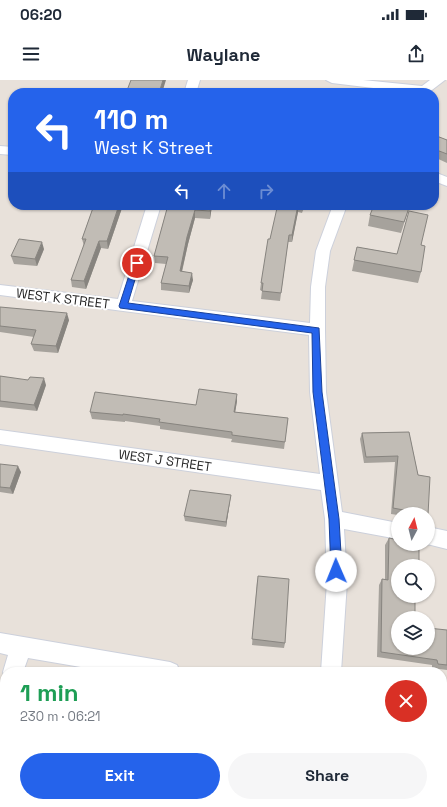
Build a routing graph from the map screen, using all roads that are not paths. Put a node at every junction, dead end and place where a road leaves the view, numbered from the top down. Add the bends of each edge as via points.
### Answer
1 (332, 80) edge
2 (439, 80) edge
3 (425, 87) edge
4 (152, 210) edge
5 (338, 210) edge
6 (0, 290) edge
7 (123, 306) junction
8 (316, 330) junction
9 (0, 436) edge
10 (329, 483) junction
11 (334, 519) junction
12 (391, 530) edge
13 (435, 537) edge
14 (447, 540) edge
15 (0, 643) edge
16 (22, 647) junction
17 (15, 667) edge
18 (140, 667) edge
19 (331, 667) edge

1 - 3 street
2 - 3 street
4 - 7 street
5 - 8 street via 324,251 318,287
6 - 7 street, WEST K STREET
7 - 8 street, WEST K STREET
8 - 10 street via 318,392
9 - 10 street, WEST J STREET
10 - 11 street
11 - 12 street
11 - 19 street via 337,582
13 - 14 street
15 - 16 street
16 - 17 street
16 - 18 street

